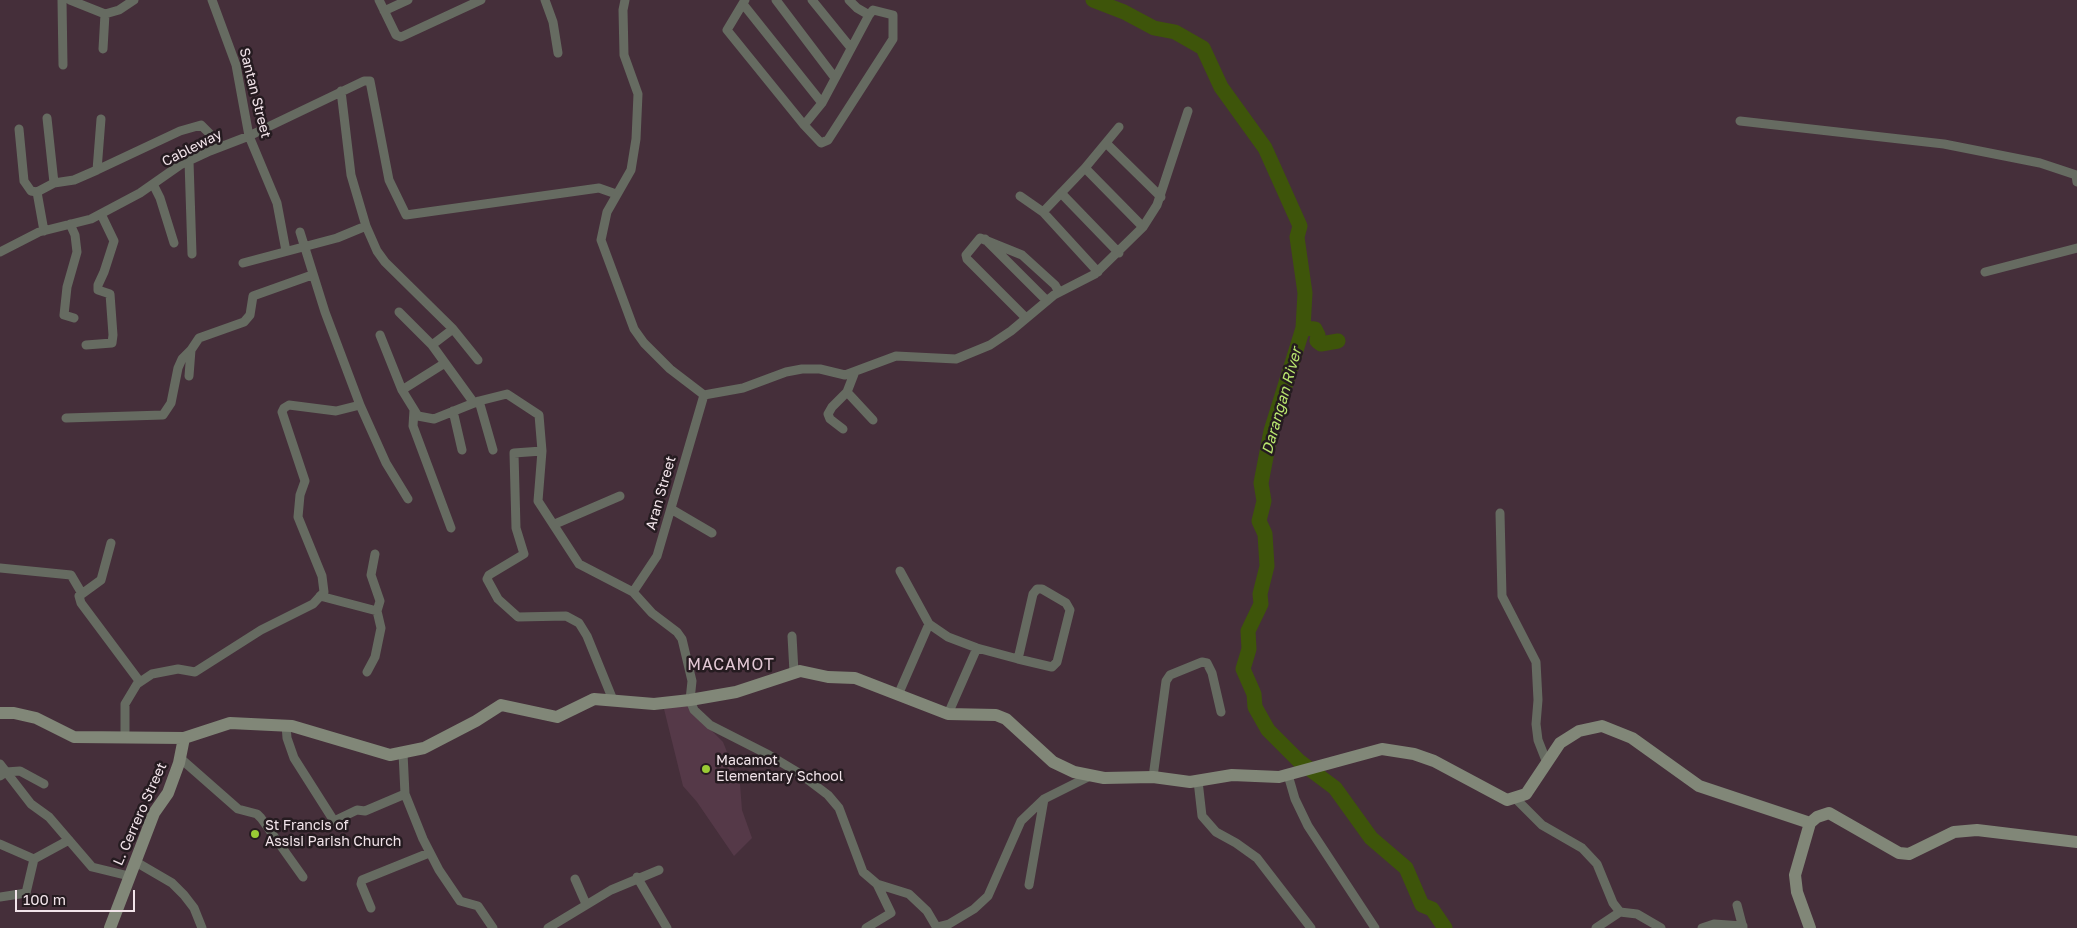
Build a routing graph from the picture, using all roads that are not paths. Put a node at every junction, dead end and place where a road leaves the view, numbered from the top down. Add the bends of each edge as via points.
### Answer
1 (62, 0) edge
2 (70, 0) edge
3 (134, 0) edge
4 (212, 0) edge
5 (378, 0) edge
6 (408, 0) edge
7 (481, 0) edge
8 (545, 0) edge
9 (625, 0) edge
10 (776, 0) edge
11 (812, 0) edge
12 (848, 0) edge
13 (744, 2) edge
14 (858, 4) edge
15 (384, 11) junction
16 (105, 14) junction
17 (869, 15) junction
18 (851, 48) junction
19 (103, 49) dead end
20 (558, 54) dead end
21 (63, 65) dead end
22 (835, 78) junction
23 (341, 91) junction
24 (822, 103) junction
25 (1188, 111) dead end
26 (47, 118) dead end
27 (101, 120) dead end
28 (1740, 121) dead end
29 (804, 126) junction
30 (1118, 127) dead end
31 (19, 129) dead end
32 (250, 136) junction
33 (1106, 142) junction
34 (222, 146) junction
35 (190, 161) junction
36 (1085, 168) junction
37 (97, 170) junction
38 (2077, 182) edge
39 (54, 183) junction
40 (153, 184) junction
41 (38, 192) junction
42 (1061, 193) junction
43 (616, 194) junction
44 (1020, 196) dead end
45 (1161, 197) junction
46 (1043, 212) junction
47 (101, 214) junction
48 (70, 224) junction
49 (366, 226) junction
50 (1143, 227) junction
51 (44, 231) junction
52 (300, 232) dead end
53 (984, 238) junction
54 (174, 243) dead end
55 (303, 247) junction
56 (2077, 248) edge
57 (286, 251) junction
58 (0, 252) edge
59 (1119, 253) junction
60 (192, 254) dead end
61 (243, 263) dead end
62 (1098, 272) junction
63 (1985, 272) dead end
64 (312, 275) junction
65 (1059, 292) junction
66 (1047, 301) junction
67 (399, 312) dead end
68 (74, 318) dead end
69 (1026, 318) junction
70 (453, 329) junction
71 (380, 335) dead end
72 (86, 345) dead end
73 (432, 345) junction
74 (191, 350) junction
75 (478, 360) dead end
76 (445, 363) junction
77 (854, 374) junction
78 (189, 376) dead end
79 (402, 390) junction
80 (847, 392) junction
81 (704, 395) junction
82 (476, 402) junction
83 (360, 405) junction
84 (414, 410) junction
85 (453, 411) junction
86 (66, 418) dead end
87 (873, 420) dead end
88 (843, 429) dead end
89 (462, 450) dead end
90 (493, 450) dead end
91 (542, 450) junction
92 (620, 496) dead end
93 (408, 499) dead end
94 (671, 509) junction
95 (1500, 513) dead end
96 (555, 524) junction
97 (451, 528) dead end
98 (712, 533) dead end
99 (111, 543) dead end
100 (375, 554) dead end
101 (0, 568) edge
102 (900, 571) dead end
103 (81, 592) junction
104 (633, 592) junction
105 (320, 596) junction
106 (377, 610) junction
107 (928, 624) junction
108 (792, 636) dead end
109 (976, 648) junction
110 (1018, 659) junction
111 (367, 672) dead end
112 (794, 672) junction
113 (140, 682) junction
114 (898, 695) junction
115 (613, 700) junction
116 (690, 700) junction
117 (1221, 712) dead end
118 (0, 713) edge
119 (948, 714) junction
120 (286, 725) junction
121 (125, 738) junction
122 (184, 738) junction
123 (403, 752) junction
124 (180, 758) junction
125 (1547, 763) junction
126 (0, 764) edge
127 (3, 774) edge
128 (1292, 774) junction
129 (1090, 776) junction
130 (1153, 777) junction
131 (1198, 781) junction
132 (44, 784) dead end
133 (405, 794) junction
134 (1044, 799) junction
135 (1516, 799) junction
136 (1810, 823) junction
137 (69, 840) junction
138 (2077, 842) edge
139 (0, 844) edge
140 (429, 852) junction
141 (34, 859) junction
142 (136, 862) junction
143 (659, 870) dead end
144 (129, 876) junction
145 (303, 876) dead end
146 (638, 877) junction
147 (575, 879) dead end
148 (877, 884) junction
149 (1029, 885) dead end
150 (0, 898) edge
151 (586, 904) junction
152 (1737, 905) dead end
153 (371, 908) dead end
154 (1620, 912) junction
155 (1743, 927) edge
156 (110, 928) edge
157 (202, 928) edge
158 (493, 928) edge
159 (548, 928) edge
160 (668, 928) edge
161 (866, 928) edge
162 (937, 928) edge
163 (1311, 928) edge
164 (1375, 928) edge
165 (1596, 928) edge
166 (1661, 928) edge
167 (1702, 928) edge
168 (1810, 928) edge

1 - 21 street
2 - 16 street
3 - 16 street
4 - 32 street, Santan Street via 236,65
5 - 15 street
6 - 15 street
7 - 15 street via 401,37 396,34
8 - 20 street via 554,22
9 - 43 street via 624,55 638,94 631,170
10 - 22 street
11 - 18 street
12 - 14 street
13 - 24 street
13 - 29 street via 727,30
14 - 17 street
16 - 19 street
17 - 18 street
17 - 29 street via 873,10 893,15 893,39 828,140 821,143
18 - 22 street
22 - 24 street
23 - 32 street, Cableway
23 - 43 street, Cableway via 370,81 389,180 406,215 599,188
23 - 49 street via 352,175
24 - 29 street
25 - 45 street
26 - 39 street
27 - 37 street
28 - 38 street via 1944,144 2040,163 2076,175
30 - 33 street
31 - 41 street via 24,181 27,188
32 - 34 street, Cableway
32 - 57 street, Santan Street via 277,203
33 - 36 street
33 - 45 street
34 - 35 street, Cableway
34 - 37 street via 202,125 180,131
35 - 40 street, Cableway
35 - 60 street
36 - 42 street
36 - 50 street
37 - 39 street via 74,180
39 - 41 street
40 - 47 street, Cableway
40 - 54 street
41 - 51 street
42 - 46 street
42 - 59 street
43 - 81 street via 607,212 601,240 634,328 670,370
44 - 46 street
45 - 50 street
46 - 62 street
47 - 48 street, Cableway
47 - 72 street via 114,241 98,290 110,294 113,335 112,343
48 - 51 street, Cableway
48 - 68 street via 76,235 77,252 67,287 64,314
49 - 55 street
49 - 70 street via 384,262
50 - 59 street
51 - 58 street, Cableway
52 - 55 street
53 - 65 street via 1022,255
53 - 66 street
53 - 69 street via 980,238 966,255 967,259
55 - 57 street
55 - 64 street
56 - 63 street
57 - 61 street
59 - 62 street
62 - 65 street
64 - 74 street via 252,296 250,315 244,322 199,338
64 - 83 street
65 - 66 street
66 - 69 street
67 - 73 street
69 - 77 street via 990,344 956,359 896,356
70 - 73 street
70 - 75 street
71 - 79 street
73 - 76 street
74 - 78 street
74 - 86 street via 180,363 171,404 163,415
76 - 79 street
76 - 82 street
77 - 80 street
77 - 81 street via 820,369 786,372 743,388
79 - 84 street
80 - 87 street
80 - 88 street via 828,414
81 - 94 street, Aran Street
82 - 85 street
82 - 90 street
82 - 91 street via 507,394 539,414
83 - 93 street via 386,463
83 - 105 street via 336,411 289,405 282,412 305,481 298,517 322,576 324,592
84 - 85 street via 418,416 434,419
84 - 97 street via 413,426
85 - 89 street
91 - 96 street via 538,501
91 - 115 street via 514,453 516,528 524,554 487,579 498,599 518,617 574,618 587,636
92 - 96 street
94 - 98 street
94 - 104 street, Aran Street via 657,556
95 - 125 street via 1502,596 1536,662 1536,724
96 - 104 street via 579,564
99 - 103 street via 101,580
100 - 106 street via 371,575 380,601
101 - 103 street via 71,575
102 - 107 street
103 - 113 street via 81,603
104 - 116 street via 682,639 692,681
105 - 106 street
105 - 113 street via 313,604 261,630 195,672 178,669 160,672
106 - 111 street via 381,628 379,643
107 - 109 street via 948,637
107 - 114 street
108 - 112 street
109 - 110 street
109 - 119 street
110 - 110 street via 1033,594 1042,589 1066,603 1070,610 1057,662 1052,666
112 - 114 street via 855,678
112 - 116 street via 736,692
113 - 121 street via 125,704
114 - 119 street
115 - 116 street via 654,704
115 - 123 street via 594,699 557,716 501,706 424,748
116 - 148 street via 705,722 769,755 828,795 838,808 863,872
117 - 130 street via 1207,663 1170,675 1166,681
118 - 121 street via 14,712 36,718 74,736
119 - 129 street via 1006,719 1053,762
120 - 122 street via 230,723
120 - 123 street via 390,755
120 - 133 street via 294,758 334,821
121 - 122 street
122 - 124 street, L. Cerrero Street
123 - 133 street
124 - 142 street, L. Cerrero Street via 168,793 154,813
124 - 145 street via 238,809 257,814
125 - 135 street via 1526,794
125 - 136 street via 1560,743 1579,731 1602,726 1632,738 1699,786
126 - 127 street
127 - 132 street via 20,771
127 - 137 street
128 - 131 street via 1232,775
128 - 135 street via 1382,749 1434,761 1507,800
128 - 164 street via 1295,799 1308,826
129 - 130 street
129 - 134 street
130 - 131 street
131 - 163 street via 1202,816 1216,832 1257,858
133 - 140 street
134 - 149 street
134 - 162 street via 1021,821 988,896 974,909
135 - 154 street via 1542,825 1582,848 1597,864
136 - 138 street via 1816,817 1829,813 1899,853 1910,854 1954,832 1977,830
136 - 168 street via 1795,875 1797,892
137 - 141 street
137 - 144 street via 92,867
139 - 141 street
140 - 153 street via 362,880
140 - 158 street via 460,900 478,906
141 - 150 street via 26,893
142 - 144 street, L. Cerrero Street
142 - 157 street via 172,883 184,895 194,908
143 - 146 street
144 - 156 street, L. Cerrero Street
146 - 151 street
146 - 160 street
147 - 151 street
148 - 161 street via 891,913
148 - 162 street via 909,894 927,911
151 - 159 street
152 - 155 street
154 - 165 street
154 - 166 street via 1637,914
155 - 167 street via 1714,924

